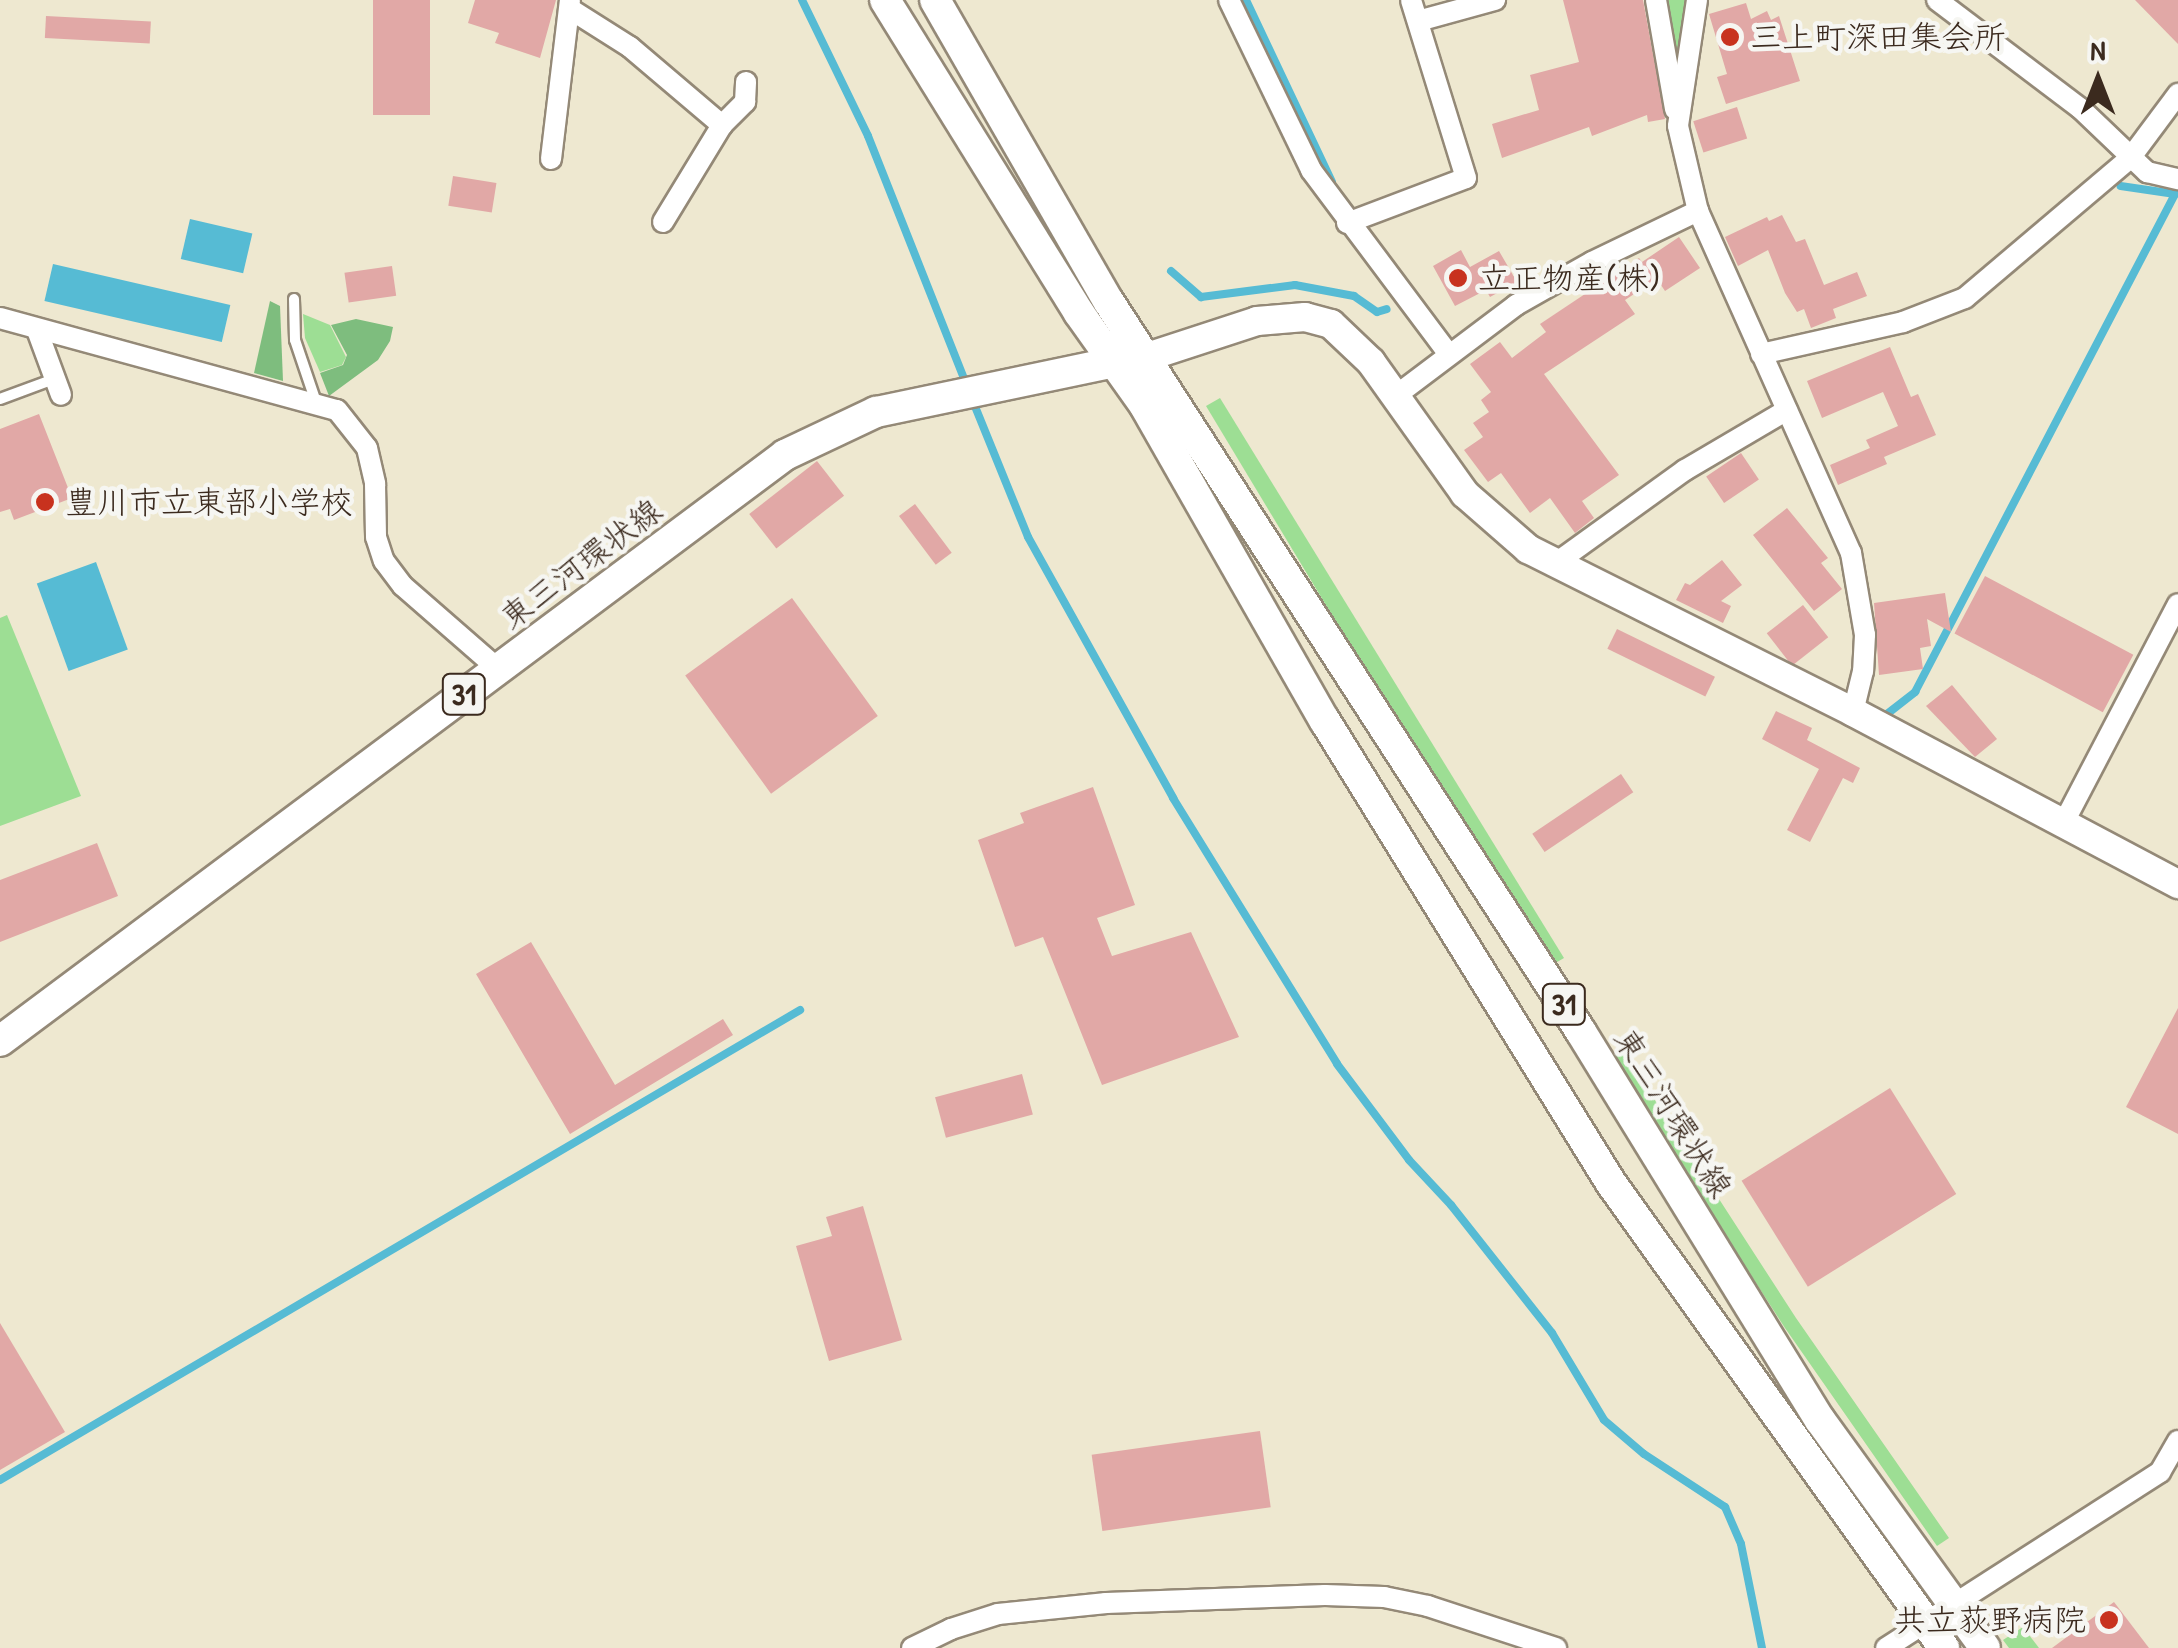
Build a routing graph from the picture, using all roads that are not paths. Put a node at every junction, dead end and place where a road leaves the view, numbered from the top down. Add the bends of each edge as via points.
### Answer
1 (884, 0) edge
2 (936, 0) edge
3 (1229, 0) edge
4 (1411, 0) edge
5 (1495, 0) edge
6 (1656, 0) edge
7 (1696, 0) edge
8 (1936, 0) edge
9 (570, 4) edge
10 (1418, 21) junction
11 (746, 82) dead end
12 (2178, 94) edge
13 (722, 125) junction
14 (1678, 126) junction
15 (2131, 157) junction
16 (551, 159) dead end
17 (2178, 179) edge
18 (1698, 210) junction
19 (664, 222) dead end
20 (1347, 223) junction
21 (294, 299) dead end
22 (0, 318) edge
23 (37, 330) junction
24 (1448, 353) junction
25 (1761, 354) junction
26 (1147, 357) junction
27 (1112, 361) junction
28 (58, 387) joint
29 (1394, 397) junction
30 (0, 399) edge
31 (316, 402) junction
32 (1787, 410) junction
33 (1556, 563) junction
34 (2178, 604) edge
35 (498, 668) junction
36 (1853, 712) junction
37 (2063, 824) junction
38 (2178, 884) edge
39 (0, 1041) edge
40 (2178, 1441) edge
41 (1952, 1607) junction
42 (1926, 1623) junction
43 (912, 1648) edge
44 (1556, 1648) edge
45 (1886, 1648) edge
46 (1944, 1648) edge
47 (1984, 1648) edge

1 - 27 main road, 31
2 - 26 main road, 東三河環状線 / 31 via 1108,302
3 - 20 street via 1310,170
4 - 10 street
5 - 10 street
6 - 14 street
7 - 14 street
8 - 15 street via 2080,108
9 - 13 street
9 - 16 street
10 - 20 street via 1466,178
11 - 13 street via 746,102
12 - 15 street
13 - 19 street
14 - 18 street
15 - 17 street via 2147,172
15 - 25 street via 1965,298 1903,322
18 - 24 street via 1516,305
18 - 25 street
20 - 24 street
21 - 31 lane via 295,340
22 - 23 street
23 - 28 street
23 - 31 street
24 - 29 street
25 - 32 street
26 - 27 main road, 東三河環状線 / 31
26 - 29 street via 1257,321 1304,318 1343,332
26 - 41 main road, 東三河環状線 / 31 via 1582,1032 1820,1420
27 - 35 main road, 東三河環状線 / 31 via 876,412 785,455
27 - 42 main road, 31 via 1146,406 1325,721 1611,1182
28 - 30 lane
29 - 33 street via 1474,504
31 - 35 street via 350,421 367,448 384,561 403,586
32 - 33 street via 1685,470
32 - 36 street via 1858,578 1865,635
33 - 36 street
34 - 37 street
35 - 39 main road, 東三河環状線 / 31
36 - 37 street
37 - 38 street
40 - 41 street via 2160,1472
41 - 42 street
41 - 47 main road, 東三河環状線 / 31
42 - 45 street
42 - 46 main road, 31
43 - 44 street via 998,1614 1325,1595 1428,1606

